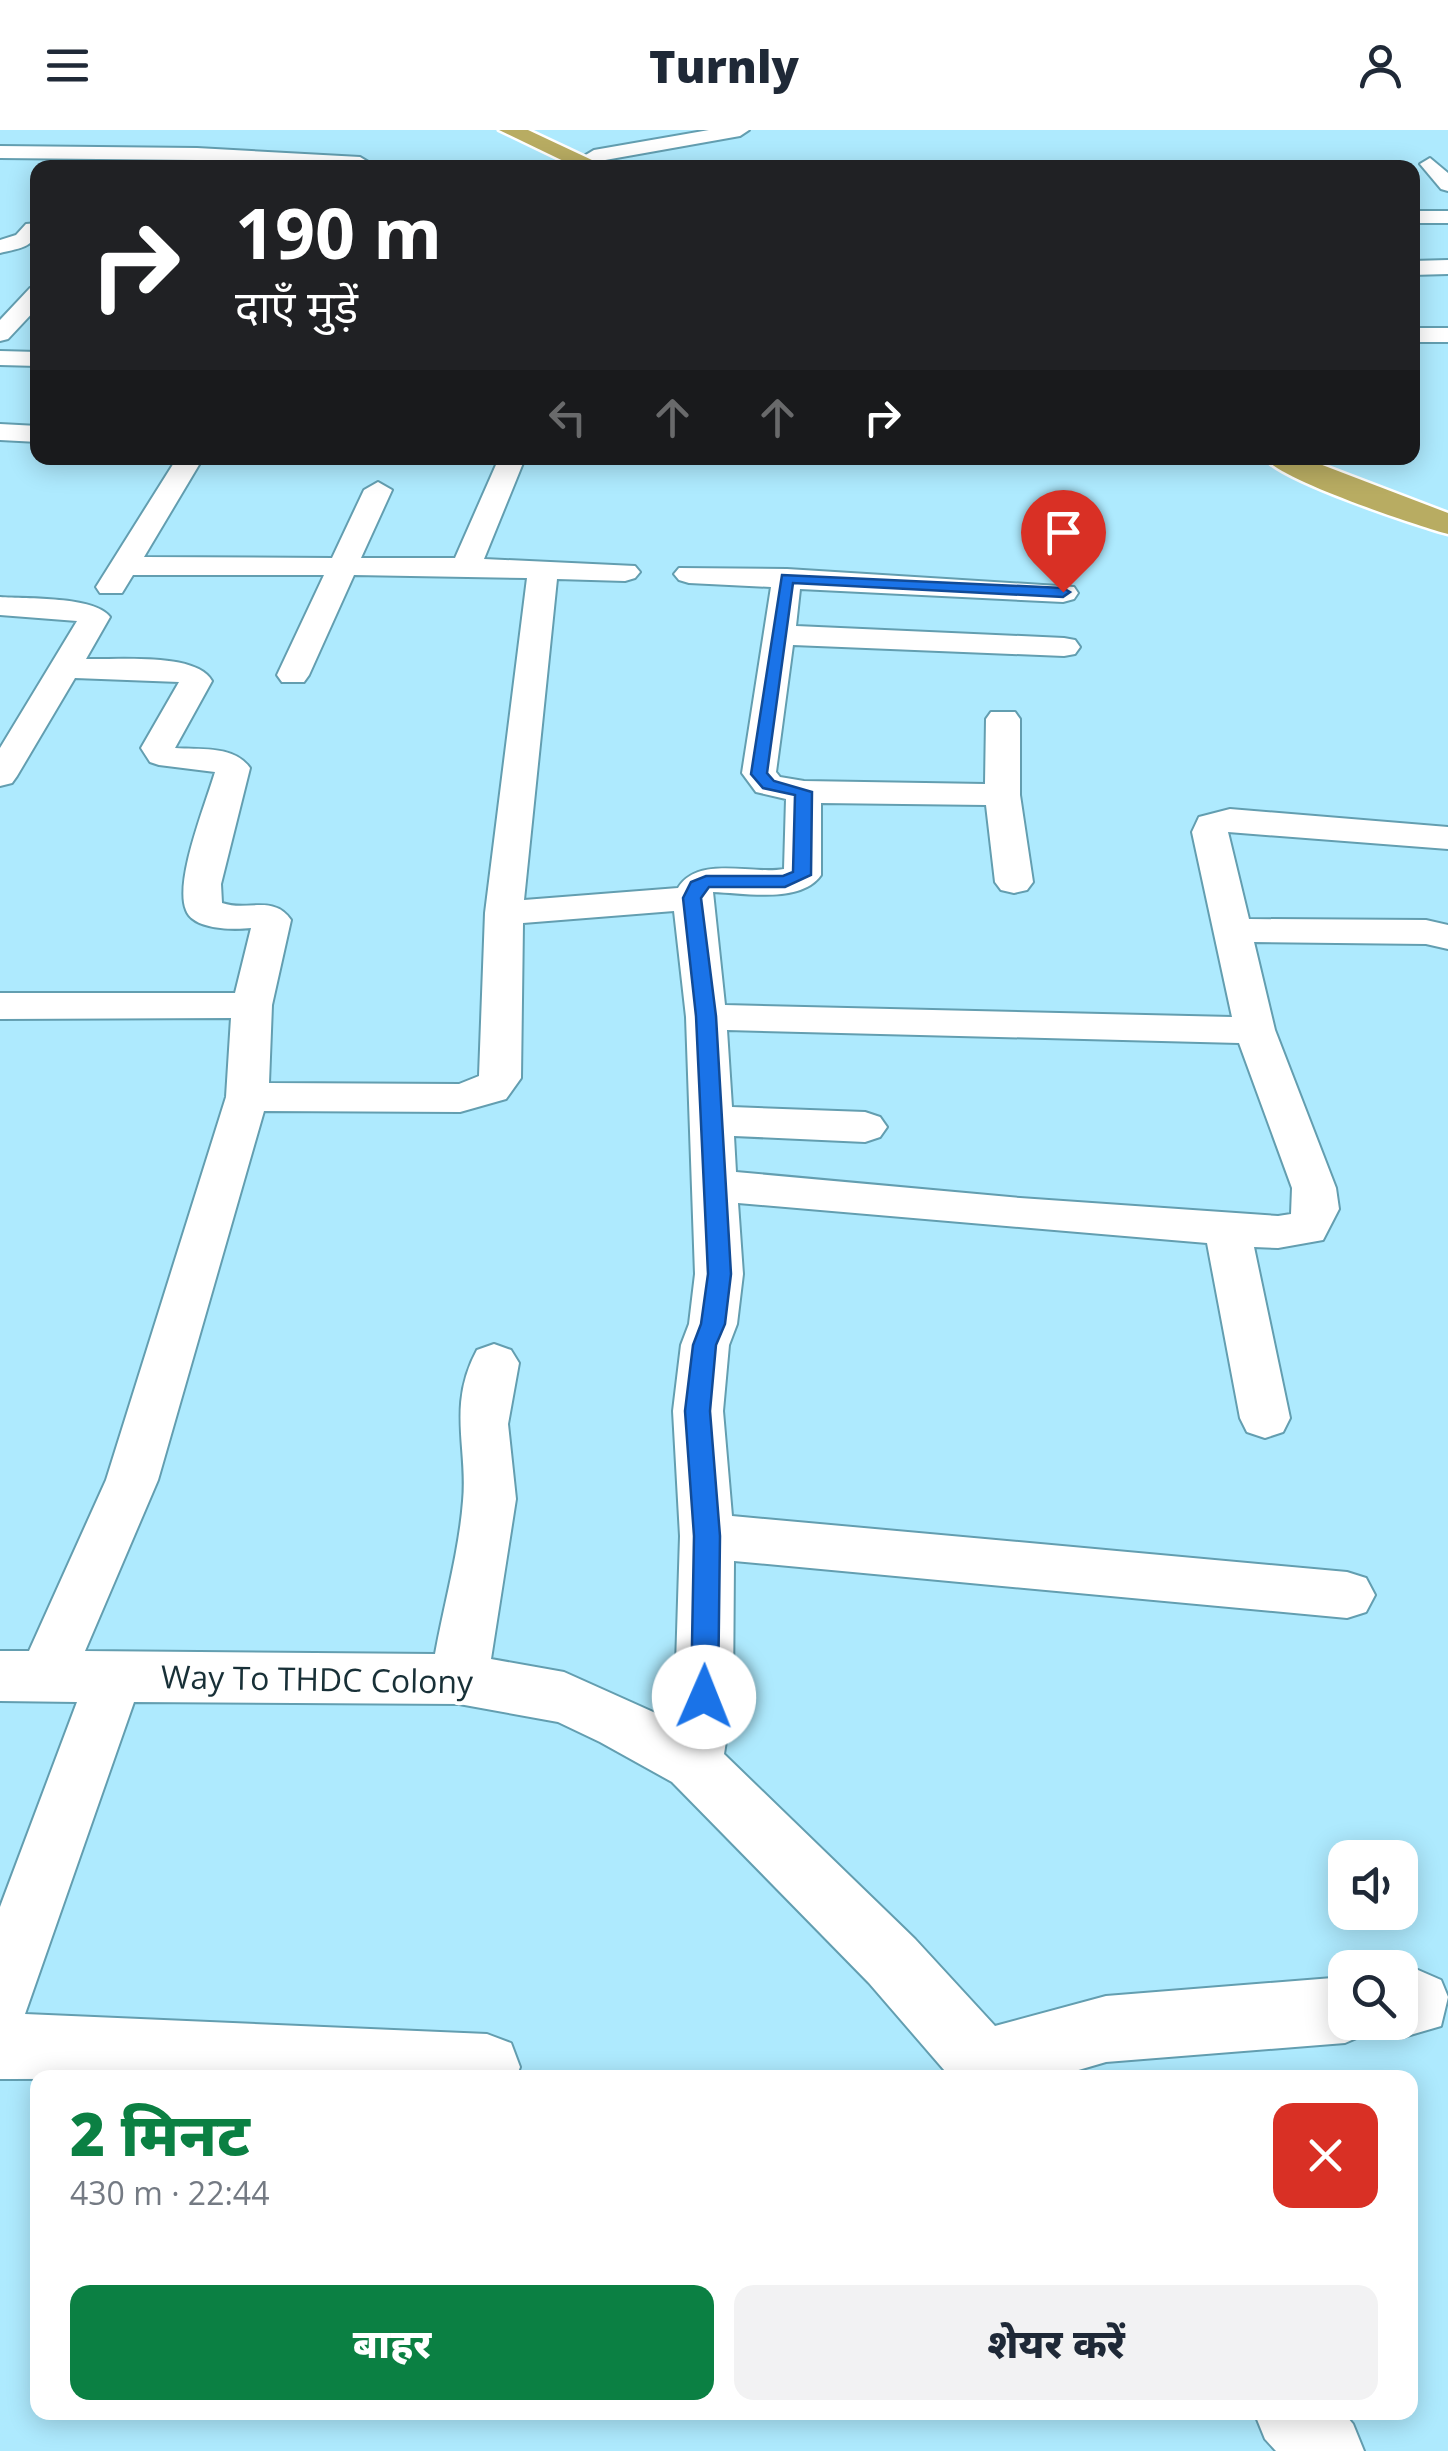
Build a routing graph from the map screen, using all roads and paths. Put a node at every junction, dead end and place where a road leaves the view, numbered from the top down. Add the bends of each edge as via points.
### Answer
1 (52, 130) edge
2 (510, 130) edge
3 (533, 130) edge
4 (740, 130) edge
5 (0, 152) edge
6 (30, 152) junction
7 (221, 160) edge
8 (591, 160) edge
9 (592, 160) edge
10 (605, 160) edge
11 (1430, 164) dead end
12 (1448, 185) edge
13 (1448, 217) edge
14 (1420, 218) edge
15 (30, 232) edge
16 (0, 247) edge
17 (30, 258) edge
18 (0, 264) edge
19 (1420, 268) edge
20 (1447, 269) edge
21 (30, 302) edge
22 (0, 334) edge
23 (1420, 335) edge
24 (1448, 335) edge
25 (0, 358) edge
26 (30, 358) edge
27 (0, 432) edge
28 (30, 434) edge
29 (186, 465) edge
30 (509, 465) edge
31 (1295, 465) edge
32 (1346, 465) edge
33 (378, 490) dead end
34 (1448, 506) edge
35 (1448, 524) edge
36 (125, 566) junction
37 (345, 567) junction
38 (466, 567) junction
39 (543, 569) junction
40 (625, 572) dead end
41 (689, 574) dead end
42 (787, 578) junction
43 (1063, 592) dead end
44 (0, 606) edge
45 (92, 615) junction
46 (780, 635) junction
47 (1064, 647) dead end
48 (66, 668) junction
49 (293, 675) dead end
50 (1003, 719) dead end
51 (0, 776) edge
52 (804, 792) junction
53 (1002, 795) junction
54 (1448, 838) edge
55 (1014, 882) dead end
56 (692, 898) junction
57 (504, 913) junction
58 (1234, 930) junction
59 (1448, 937) edge
60 (0, 1006) edge
61 (252, 1006) junction
62 (706, 1016) junction
63 (1255, 1030) junction
64 (246, 1096) junction
65 (710, 1121) junction
66 (865, 1127) dead end
67 (712, 1186) junction
68 (1228, 1229) junction
69 (494, 1363) dead end
70 (1266, 1418) dead end
71 (707, 1536) junction
72 (1347, 1595) dead end
73 (62, 1678) edge
74 (460, 1679) junction
75 (692, 1762) junction
76 (0, 1995) edge
77 (1328, 2011) edge
78 (0, 2046) edge
79 (487, 2067) dead end
80 (989, 2070) edge
81 (1299, 2420) edge
82 (1326, 2451) edge

1 - 6 street
2 - 8 highway
3 - 9 highway
4 - 10 street
5 - 6 street
6 - 7 street
11 - 12 street
13 - 14 street
15 - 16 street
17 - 18 street
19 - 20 street
21 - 22 street
23 - 24 street
25 - 26 street
27 - 28 street
29 - 36 street
30 - 38 street
31 - 35 highway
32 - 34 highway
33 - 37 street
36 - 37 street
36 - 45 street
37 - 38 street
37 - 49 street
38 - 39 street
39 - 40 street
39 - 57 street
41 - 42 street
42 - 43 street
42 - 46 street
44 - 45 street
45 - 48 street via 95,622
46 - 47 street
46 - 52 street via 759,774 768,785
48 - 51 street
48 - 61 street via 178,671 196,681 158,748 171,759 219,760 233,768 202,884 204,909 230,919 272,920
50 - 53 street
52 - 53 street
52 - 56 street via 802,875 785,882 706,882
53 - 55 street
54 - 58 street via 1220,821 1210,832
56 - 57 street
56 - 62 street
57 - 64 street via 500,1078 491,1089 460,1098
58 - 59 street
58 - 63 street
60 - 61 street
61 - 64 street
62 - 63 street
62 - 65 street
63 - 68 street via 1316,1209 1307,1229
64 - 73 street via 132,1480
65 - 66 street
65 - 67 street
67 - 68 street
67 - 71 street via 718,1292 698,1411
68 - 70 street
69 - 74 street via 483,1424 490,1499
71 - 72 street
71 - 75 street via 704,1697
73 - 74 street, Way To THDC Colony
73 - 76 street
74 - 75 street, Way To THDC Colony via 564,1698
75 - 80 street, Way To THDC Colony via 892,1960
77 - 80 street via 1106,2030
78 - 79 street
81 - 82 street

